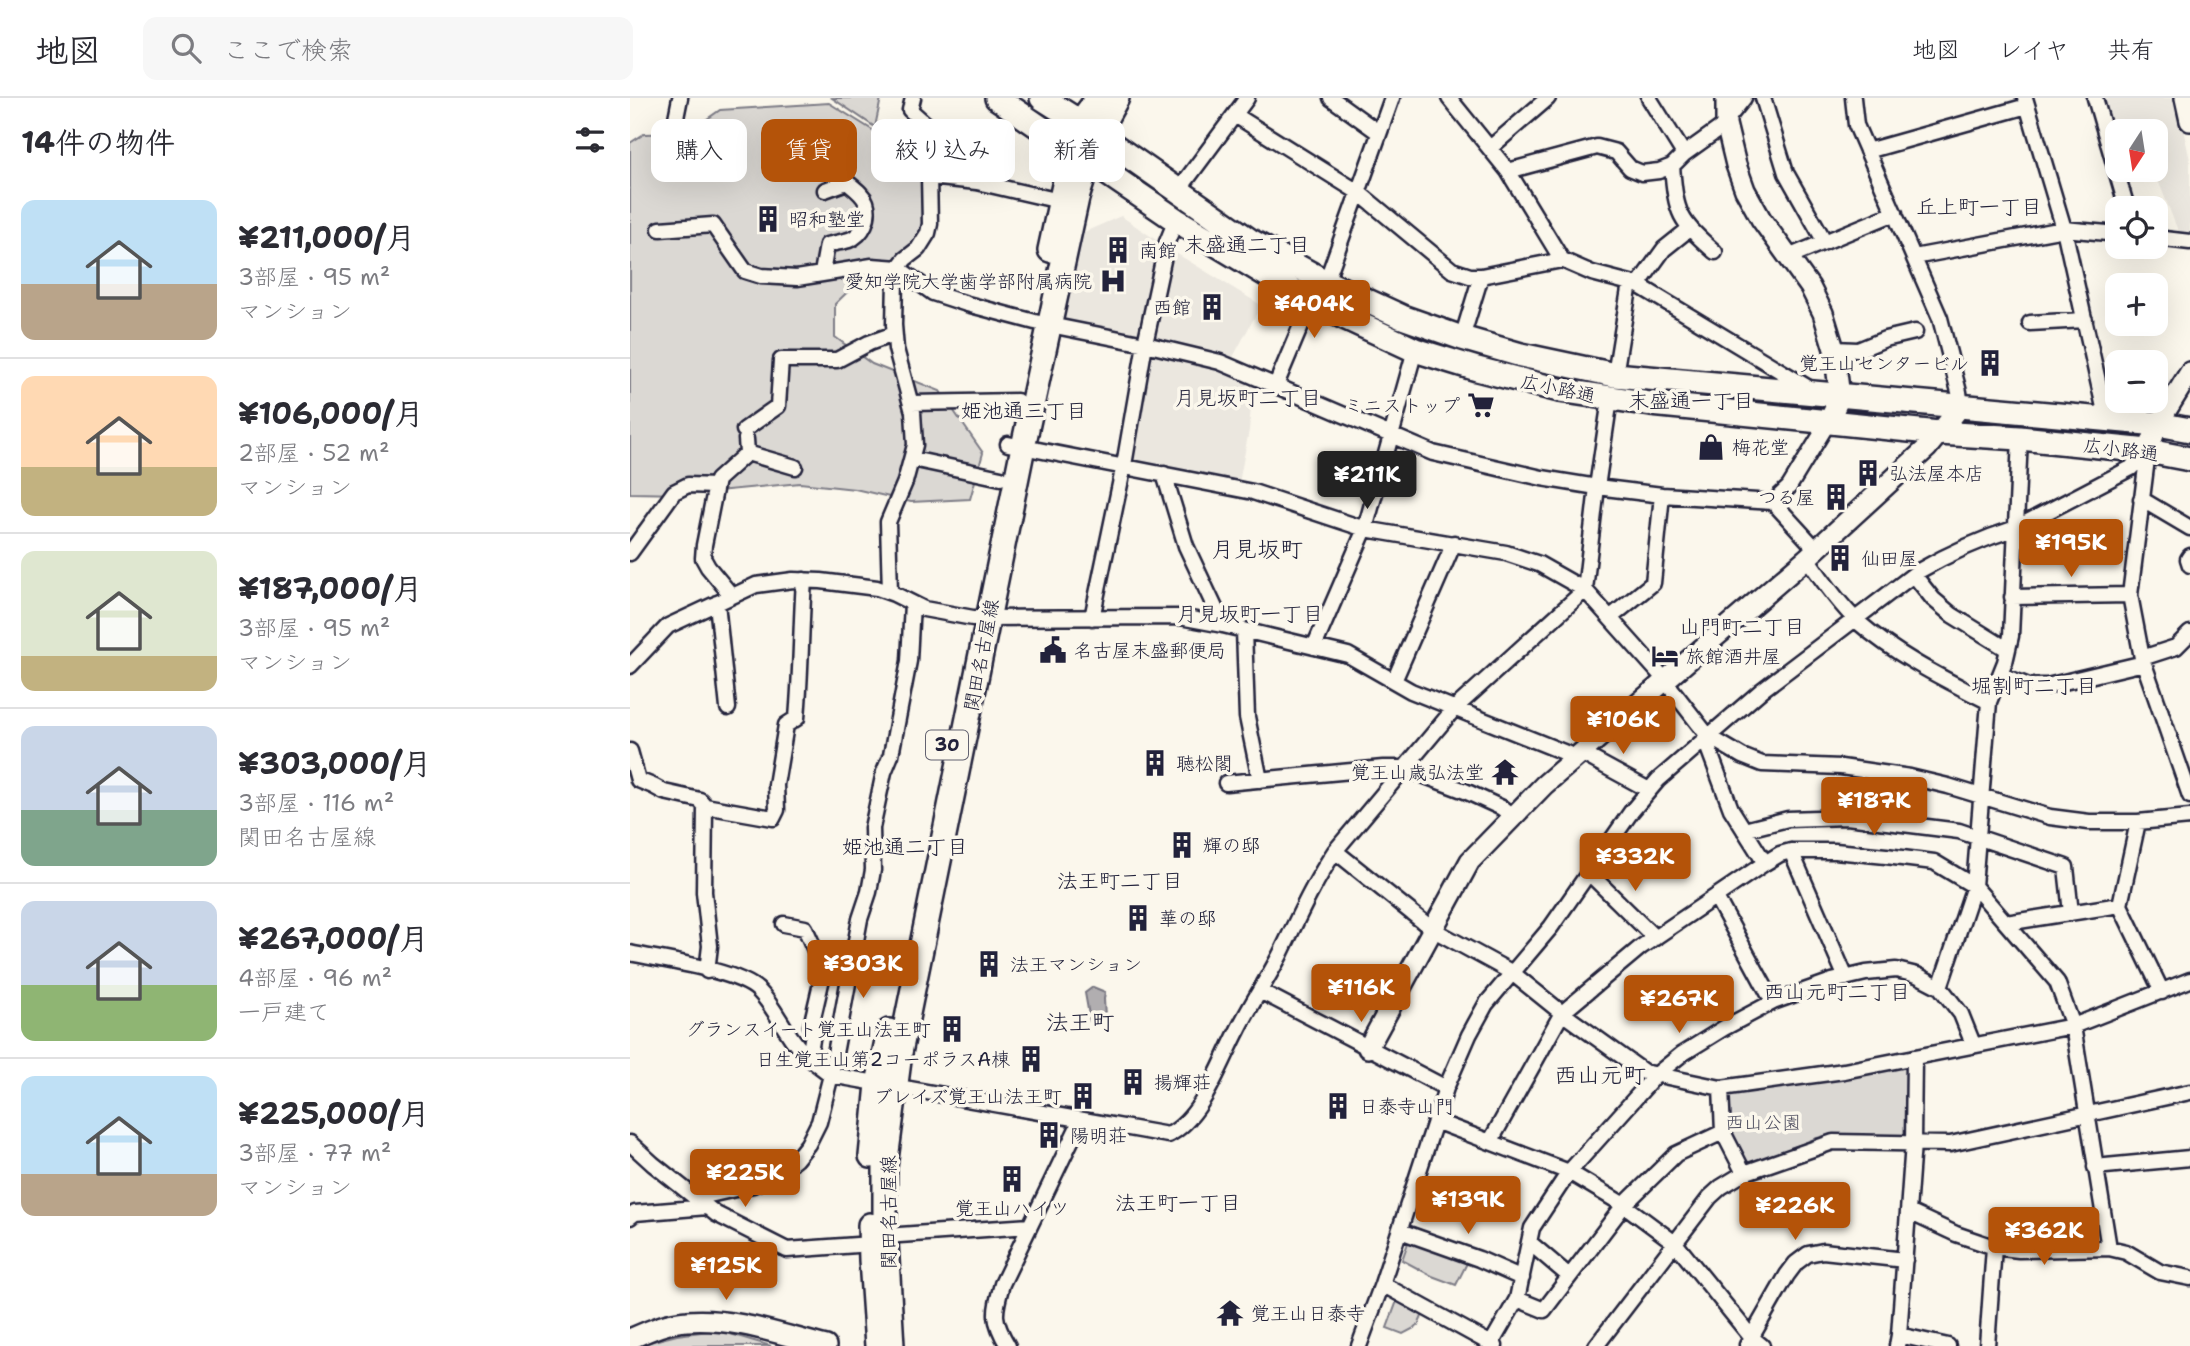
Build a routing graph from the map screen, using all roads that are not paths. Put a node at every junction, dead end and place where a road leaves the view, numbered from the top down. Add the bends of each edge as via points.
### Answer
1 (680, 98) edge
2 (914, 98) edge
3 (997, 98) edge
4 (1042, 98) edge
5 (1098, 98) edge
6 (1117, 98) edge
7 (1248, 98) edge
8 (1331, 98) edge
9 (1392, 98) edge
10 (1450, 98) edge
11 (1548, 98) edge
12 (1648, 98) edge
13 (1726, 98) edge
14 (1744, 98) edge
15 (1763, 98) edge
16 (1853, 98) edge
17 (2095, 98) edge
18 (2026, 102) edge
19 (1235, 114) junction
20 (676, 119) edge
21 (920, 119) edge
22 (1074, 119) edge
23 (1091, 119) edge
24 (1097, 119) edge
25 (1029, 120) edge
26 (1727, 121) junction
27 (1378, 132) junction
28 (1490, 148) junction
29 (1867, 151) junction
30 (1125, 154) edge
31 (1684, 154) junction
32 (1672, 166) junction
33 (1508, 171) junction
34 (929, 182) edge
35 (977, 182) edge
36 (1068, 182) edge
37 (1078, 182) edge
38 (1121, 182) edge
39 (825, 190) dead end
40 (1178, 191) junction
41 (1358, 192) junction
42 (2124, 196) edge
43 (1060, 201) junction
44 (1895, 214) junction
45 (1177, 220) junction
46 (660, 229) dead end
47 (1689, 229) junction
48 (2064, 229) junction
49 (2105, 233) edge
50 (2168, 239) edge
51 (1825, 242) junction
52 (2190, 242) edge
53 (1715, 252) dead end
54 (1788, 257) junction
55 (1914, 257) junction
56 (1562, 260) junction
57 (898, 268) junction
58 (822, 273) junction
59 (1481, 276) junction
60 (1326, 282) junction
61 (1634, 284) junction
62 (1314, 303) junction
63 (2085, 320) junction
64 (1042, 323) junction
65 (2030, 323) dead end
66 (1914, 332) dead end
67 (894, 334) junction
68 (1462, 338) junction
69 (1145, 344) junction
70 (1416, 349) junction
71 (1835, 349) junction
72 (2190, 372) edge
73 (1615, 375) junction
74 (1276, 385) junction
75 (1830, 396) junction
76 (1610, 399) junction
77 (1017, 401) junction
78 (911, 403) junction
79 (1961, 406) junction
80 (2107, 421) junction
81 (1828, 423) junction
82 (2158, 424) junction
83 (2190, 430) edge
84 (1939, 433) junction
85 (1392, 434) junction
86 (2020, 438) junction
87 (746, 441) junction
88 (1016, 445) junction
89 (2148, 451) junction
90 (912, 459) junction
91 (2190, 459) edge
92 (1124, 465) junction
93 (795, 467) dead end
94 (1164, 474) junction
95 (1001, 478) junction
96 (715, 486) junction
97 (1597, 487) junction
98 (1662, 495) junction
99 (2141, 499) junction
100 (1773, 502) junction
101 (2016, 528) junction
102 (2190, 528) edge
103 (1365, 529) junction
104 (1454, 543) junction
105 (631, 550) edge
106 (1811, 554) junction
107 (2190, 556) edge
108 (2190, 565) edge
109 (1914, 575) junction
110 (804, 580) junction
111 (1585, 590) junction
112 (890, 592) junction
113 (2130, 595) junction
114 (732, 596) junction
115 (2012, 597) junction
116 (717, 603) junction
117 (912, 603) junction
118 (1611, 617) junction
119 (981, 618) junction
120 (1092, 618) junction
121 (1856, 620) junction
122 (1223, 625) junction
123 (1244, 630) junction
124 (2190, 633) edge
125 (1314, 647) junction
126 (2007, 649) junction
127 (2143, 661) junction
128 (630, 666) edge
129 (2001, 674) junction
130 (1394, 681) junction
131 (1664, 681) junction
132 (1989, 702) junction
133 (728, 708) dead end
134 (1454, 709) junction
135 (1708, 736) junction
136 (630, 751) edge
137 (1578, 755) junction
138 (1404, 768) junction
139 (1260, 780) junction
140 (1226, 783) dead end
141 (1649, 790) junction
142 (2190, 796) edge
143 (1982, 798) junction
144 (705, 806) junction
145 (1512, 816) junction
146 (2190, 817) edge
147 (2138, 822) junction
148 (1744, 830) junction
149 (1979, 837) junction
150 (1335, 851) junction
151 (1791, 852) junction
152 (1765, 863) junction
153 (1589, 873) junction
154 (1974, 886) junction
155 (1716, 897) junction
156 (2120, 905) junction
157 (2071, 913) junction
158 (2006, 923) junction
159 (784, 924) dead end
160 (1432, 929) junction
161 (1655, 938) junction
162 (630, 953) edge
163 (707, 971) junction
164 (1511, 972) junction
165 (1846, 978) junction
166 (2190, 980) edge
167 (1940, 987) junction
168 (1260, 991) junction
169 (2162, 992) junction
170 (1773, 1002) junction
171 (1562, 1013) junction
172 (2073, 1026) junction
173 (1973, 1044) junction
174 (1368, 1048) junction
175 (1914, 1057) junction
176 (809, 1058) junction
177 (831, 1075) junction
178 (1656, 1075) junction
179 (887, 1086) junction
180 (1446, 1088) junction
181 (1721, 1088) junction
182 (2190, 1092) edge
183 (2086, 1116) junction
184 (1082, 1120) junction
185 (1435, 1121) junction
186 (1723, 1132) junction
187 (1490, 1142) junction
188 (630, 1143) edge
189 (1913, 1143) junction
190 (2190, 1158) edge
191 (2095, 1167) junction
192 (1569, 1172) junction
193 (1744, 1173) junction
194 (701, 1203) junction
195 (1624, 1205) junction
196 (1909, 1212) junction
197 (630, 1217) edge
198 (1030, 1226) junction
199 (1400, 1231) junction
200 (878, 1240) junction
201 (1529, 1242) junction
202 (1675, 1243) junction
203 (1994, 1247) junction
204 (2109, 1248) junction
205 (1905, 1260) junction
206 (1569, 1276) junction
207 (1521, 1278) junction
208 (2190, 1278) edge
209 (1382, 1284) junction
210 (1517, 1299) junction
211 (630, 1339) edge
212 (1898, 1340) edge
213 (1754, 1343) edge
214 (1493, 1345) edge
215 (826, 1346) edge
216 (877, 1346) edge
217 (892, 1346) edge
218 (1008, 1346) edge
219 (1359, 1346) edge
220 (1596, 1346) edge
221 (1948, 1346) edge
222 (1987, 1346) edge

1 - 20 street
2 - 21 street via 910,110
3 - 25 main road, 広小路通
4 - 22 main road, 広小路通
5 - 23 main road, 関田名古屋線 / 30
6 - 24 main road, 関田名古屋線 / 30
7 - 19 street
8 - 27 street
9 - 27 street
10 - 28 street
11 - 28 street
12 - 31 street
13 - 26 street
14 - 26 street
15 - 51 street via 1786,173
16 - 29 street via 1856,125
17 - 42 street
18 - 29 street
18 - 48 street
19 - 40 street
19 - 41 street
26 - 31 street
26 - 54 street via 1745,190
27 - 41 street
28 - 33 street
29 - 44 street
30 - 40 main road, 広小路通
31 - 32 street
32 - 33 street via 1642,173 1630,168 1616,152 1597,147
32 - 47 street via 1678,210
33 - 56 street
34 - 57 street via 928,233
35 - 43 street
36 - 43 main road, 関田名古屋線 / 30
37 - 64 main road, 関田名古屋線 / 30
38 - 45 main road, 広小路通
39 - 58 street via 847,182 866,201 868,210 863,229 852,239 827,245
40 - 60 main road, 広小路通 via 1250,240
41 - 59 street via 1452,270
41 - 60 street
43 - 64 main road, 関田名古屋線 / 30
44 - 51 street
44 - 55 street
45 - 62 main road, 広小路通
45 - 69 street via 1167,242
46 - 58 street via 713,225 745,271 761,276 797,278
47 - 53 street
47 - 61 street
48 - 49 street
48 - 55 street
48 - 63 street
50 - 52 street
51 - 54 street
54 - 71 street via 1824,313
55 - 79 street via 1940,318
56 - 59 street
56 - 61 street
57 - 58 street via 872,266
57 - 64 street via 933,293
57 - 67 street
59 - 68 street
60 - 62 street
60 - 68 main road, 広小路通
61 - 73 street
61 - 75 street
62 - 70 main road, 広小路通
62 - 74 street
63 - 65 street
63 - 80 street
64 - 69 street
64 - 77 main road, 関田名古屋線 / 30
64 - 88 main road, 関田名古屋線 / 30
66 - 71 street via 1858,350
67 - 78 street
67 - 87 street via 836,360 781,360 778,406
68 - 73 main road, 広小路通
69 - 74 street via 1220,362
69 - 92 street
70 - 76 main road, 広小路通 via 1525,382
70 - 85 street
71 - 75 street
72 - 82 street
73 - 75 main road, 広小路通
74 - 85 street
75 - 79 main road, 広小路通
75 - 81 street
76 - 81 main road, 広小路通
76 - 97 street
77 - 78 street
77 - 88 main road, 関田名古屋線 / 30
78 - 90 street
79 - 80 main road, 広小路通
79 - 84 street
80 - 82 main road, 広小路通
81 - 84 main road, 広小路通
81 - 100 street via 1790,487
82 - 83 main road, 広小路通
82 - 89 street
84 - 86 main road, 広小路通
84 - 106 street
85 - 97 street via 1433,453 1471,463
85 - 103 street
86 - 89 main road, 広小路通
86 - 101 street
87 - 93 street
87 - 96 street
88 - 92 street
88 - 95 main road, 関田名古屋線 / 30
88 - 119 main road, 関田名古屋線 / 30
89 - 91 main road, 広小路通
89 - 99 street
89 - 101 street via 2131,468
90 - 95 street
90 - 112 street via 888,522
92 - 94 street
92 - 120 street
94 - 103 street via 1253,492
94 - 122 street via 1186,546
95 - 119 main road, 関田名古屋線 / 30
96 - 105 street via 688,485 674,492
96 - 114 street via 703,558
97 - 98 street
97 - 111 street
98 - 100 street
98 - 118 street via 1653,583
99 - 102 street
99 - 113 street
100 - 106 street
101 - 109 street via 1943,557
101 - 115 street
103 - 104 street
103 - 125 street
104 - 111 street via 1506,553
104 - 130 street
106 - 121 street
106 - 131 street
107 - 108 street
109 - 121 street
109 - 126 street via 1952,615
110 - 112 street
110 - 114 street via 756,585
110 - 144 street via 797,718 786,725 776,785 777,810 773,818
111 - 118 street
111 - 134 street
112 - 117 street
113 - 115 street
113 - 127 street
114 - 116 street
115 - 126 street
116 - 128 street via 668,626
116 - 133 street
117 - 119 street
117 - 177 street via 909,661 872,828 873,870
118 - 131 street
119 - 120 street
119 - 179 main road, 関田名古屋線 / 30 via 900,1053
120 - 122 street via 1180,617
121 - 132 street via 1890,648
121 - 135 street
122 - 123 street
123 - 125 street
123 - 139 street via 1247,717
124 - 127 street via 2176,648
125 - 130 street via 1348,655
126 - 129 street
127 - 129 street via 2048,686 2029,686
127 - 142 street
129 - 132 street
130 - 134 street
131 - 135 street
131 - 137 street
132 - 143 street
134 - 137 street
134 - 138 street
135 - 141 street
135 - 143 street via 1762,764 1841,767 1910,777
135 - 148 street via 1707,745 1731,809
136 - 144 street via 638,780 700,800
137 - 141 street
137 - 145 street
138 - 139 street
138 - 145 street via 1465,791
138 - 150 street
139 - 140 street
141 - 153 street
143 - 147 street via 2050,817
143 - 149 street
144 - 163 street
145 - 160 street via 1470,861
146 - 147 street
147 - 156 street
148 - 149 street via 1788,820 1847,817
148 - 152 street
149 - 154 street
149 - 157 street via 2066,867
150 - 160 street
150 - 168 street
151 - 152 street
151 - 154 street via 1835,851 1934,862
151 - 165 street
152 - 155 street
153 - 161 street
153 - 164 street via 1551,927
154 - 158 street
154 - 167 street
155 - 161 street
155 - 170 street
156 - 157 street
156 - 169 street
157 - 158 street
158 - 172 street via 2057,982
159 - 176 street via 805,928 824,970
160 - 164 street
160 - 174 street
161 - 171 street
162 - 163 street
163 - 176 street via 755,988
164 - 171 street
164 - 180 street via 1486,1004
165 - 167 street via 1896,970
165 - 170 street
166 - 169 street
167 - 173 street via 1961,1014
168 - 174 street
168 - 184 street via 1206,1093 1179,1130 1168,1135
169 - 172 street
170 - 178 street via 1682,1054
171 - 178 street via 1644,1072
171 - 187 street
172 - 173 street
172 - 183 street
173 - 175 street
174 - 180 street
175 - 181 street
175 - 189 street
176 - 177 street
177 - 179 street
177 - 194 street via 819,1122 796,1159 753,1185
178 - 181 street
178 - 192 street
179 - 184 street
179 - 200 main road, 関田名古屋線 / 30
180 - 185 street
181 - 186 street
182 - 183 street
183 - 189 street via 1950,1144
183 - 191 street
184 - 198 street
185 - 187 street
185 - 199 street
186 - 193 street
186 - 195 street via 1676,1154
187 - 192 street
188 - 194 street
189 - 193 street via 1833,1142
189 - 196 street
190 - 191 street
191 - 204 street
192 - 195 street
192 - 201 street via 1532,1228
193 - 202 street via 1710,1198
194 - 197 street
194 - 200 street via 787,1250
195 - 202 street
195 - 206 street
196 - 203 street
196 - 205 street
198 - 200 street
198 - 218 street via 1002,1284 996,1309 995,1320
199 - 207 street
199 - 209 street
200 - 216 main road, 関田名古屋線 / 30
200 - 217 main road, 関田名古屋線 / 30
201 - 206 street
201 - 207 street
202 - 213 street
202 - 220 street
203 - 204 street
203 - 222 street
204 - 208 street via 2126,1252 2160,1272
205 - 212 street
205 - 213 street via 1822,1251 1808,1254 1787,1275
206 - 210 street via 1544,1310
207 - 210 street
209 - 214 street
209 - 219 street
210 - 214 street
211 - 215 street via 685,1321 709,1320
212 - 221 street

